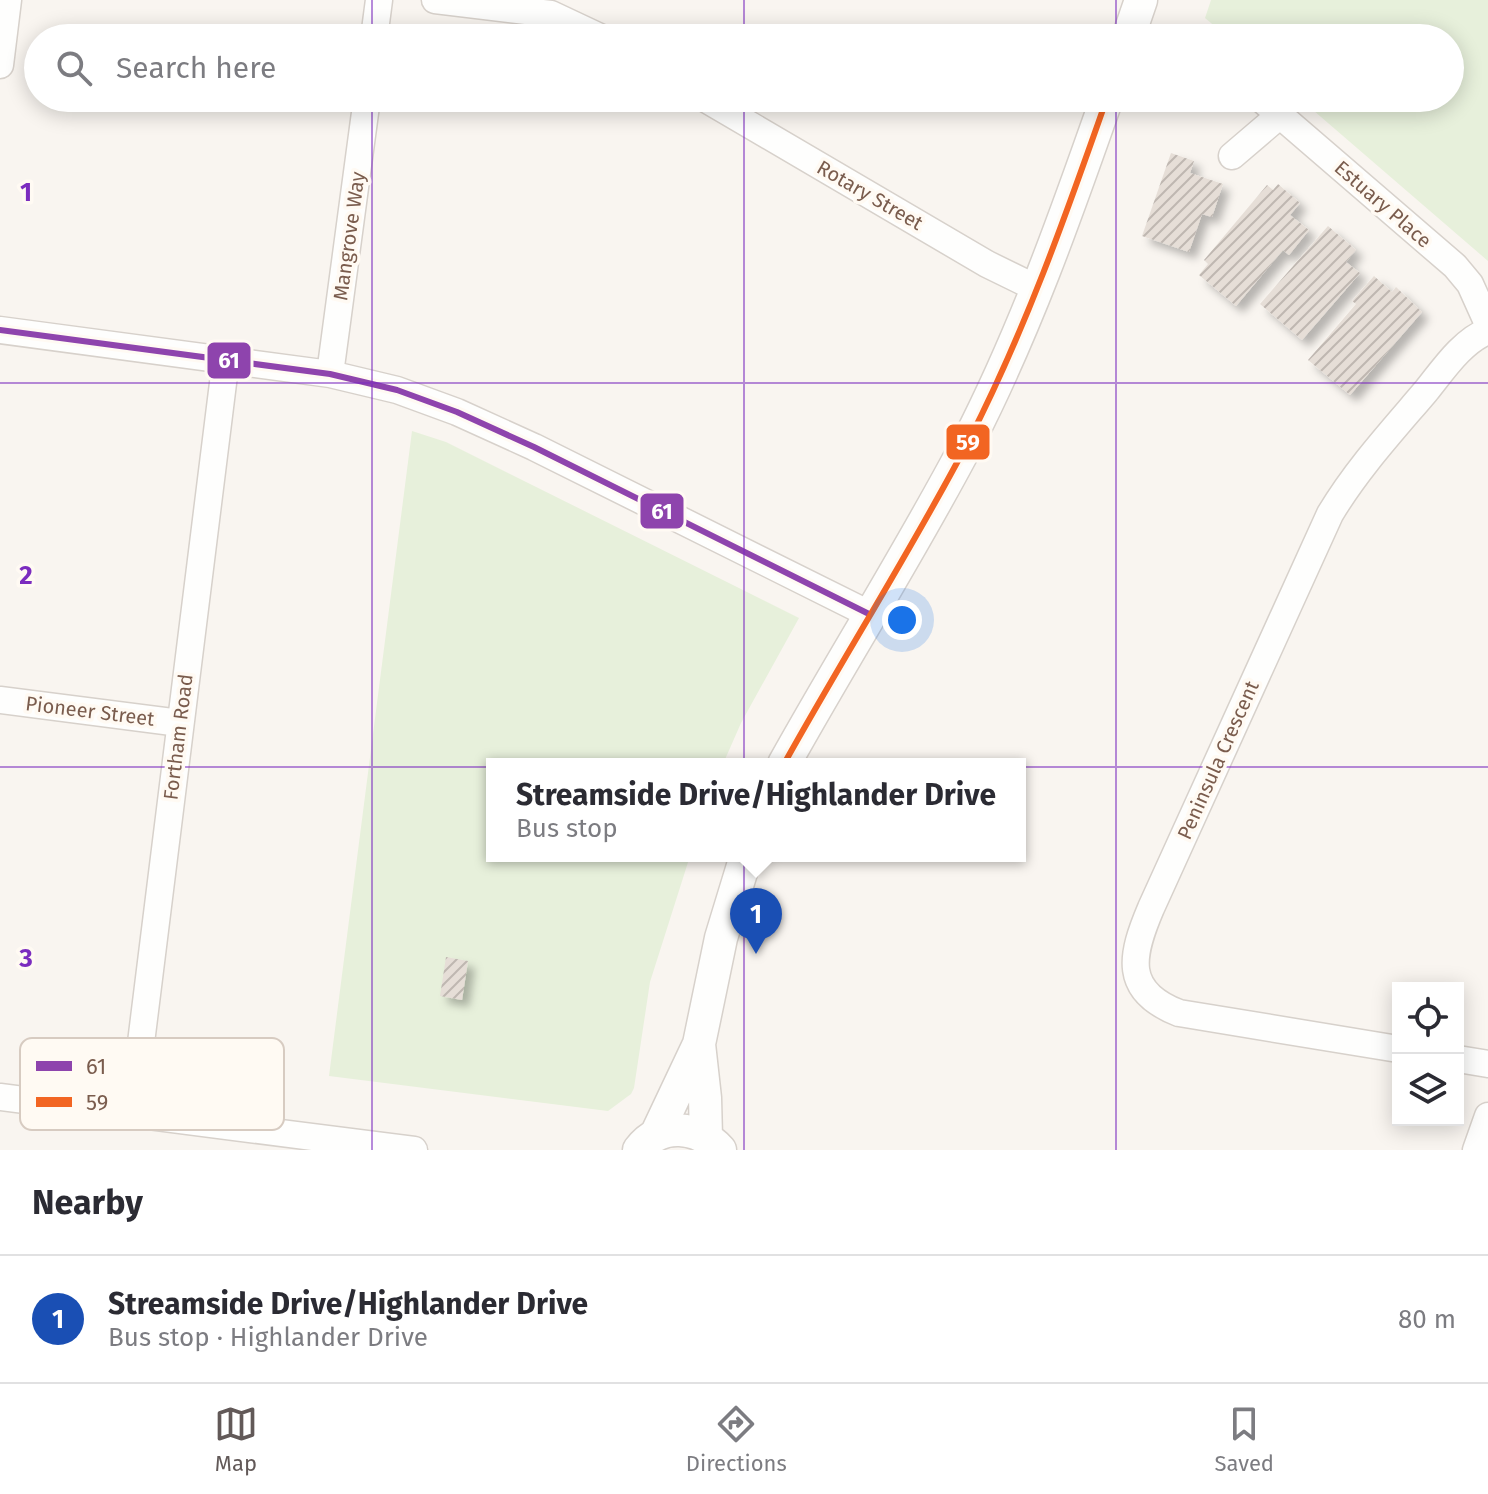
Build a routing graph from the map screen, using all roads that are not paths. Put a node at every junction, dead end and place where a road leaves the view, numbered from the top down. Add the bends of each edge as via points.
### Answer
1 (8, 0) edge
2 (379, 0) edge
3 (435, 0) edge
4 (1141, 0) edge
5 (376, 24) edge
6 (572, 24) edge
7 (1133, 24) edge
8 (0, 65) edge
9 (365, 112) edge
10 (728, 112) edge
11 (1102, 112) edge
12 (1266, 112) edge
13 (1276, 112) edge
14 (1232, 156) dead end
15 (1038, 289) junction
16 (1488, 324) edge
17 (0, 330) edge
18 (1488, 331) edge
19 (226, 359) junction
20 (330, 374) junction
21 (869, 614) junction
22 (0, 700) edge
23 (180, 723) junction
24 (787, 758) edge
25 (744, 862) edge
26 (141, 1038) edge
27 (699, 1044) junction
28 (1392, 1048) edge
29 (1464, 1060) edge
30 (1488, 1064) edge
31 (0, 1097) edge
32 (20, 1100) edge
33 (1488, 1116) edge
34 (253, 1130) edge
35 (648, 1142) edge
36 (713, 1143) edge
37 (414, 1150) edge
38 (1476, 1150) edge

1 - 8 street
2 - 5 street
3 - 6 street via 551,14
4 - 7 street
9 - 20 street, Mangrove Way
10 - 15 street, Rotary Street
11 - 15 street
12 - 14 street
13 - 16 street, Estuary Place via 1455,266 1470,284
15 - 21 street via 968,441
17 - 19 street
18 - 28 street, Peninsula Crescent via 1458,353 1371,455 1330,514 1135,949 1139,980 1147,994 1179,1013
19 - 20 street
19 - 23 street, Fortham Road
20 - 21 street via 457,412
21 - 24 street
22 - 23 street, Pioneer Street
23 - 26 street, Fortham Road
25 - 27 street via 721,938
27 - 35 street
27 - 36 street
29 - 30 street
31 - 32 street
33 - 38 street
34 - 37 street
35 - 36 street via 673,1130 690,1130

